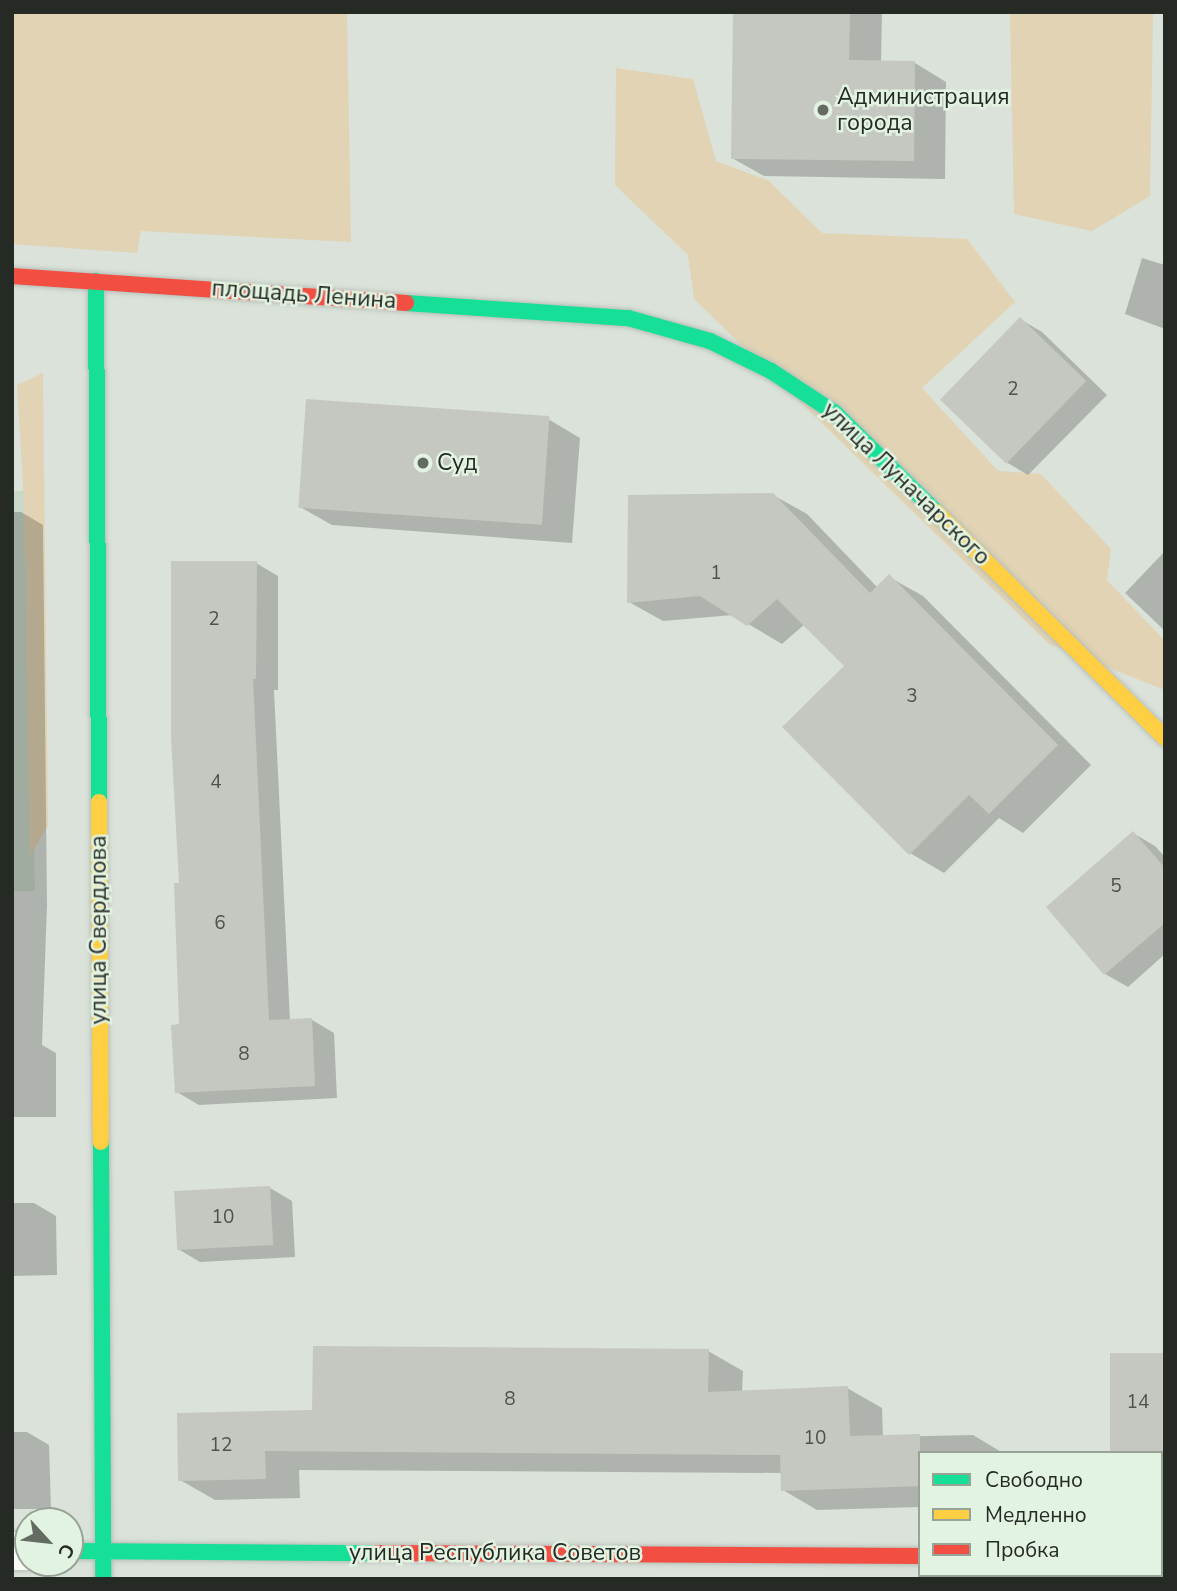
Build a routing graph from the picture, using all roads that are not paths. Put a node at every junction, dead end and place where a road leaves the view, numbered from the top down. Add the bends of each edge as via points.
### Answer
1 (12, 276) edge
2 (96, 281) junction
3 (596, 315) joint
4 (1165, 738) edge
5 (102, 1550) junction
6 (84, 1551) edge
7 (918, 1556) edge
8 (103, 1579) edge

1 - 2 street, площадь Ленина
2 - 3 street, площадь Ленина
2 - 5 street, улица Свердлова
3 - 4 street, улица Луначарского via 628,318 710,341 771,371 835,413
5 - 6 street, улица Республика Советов
5 - 7 street, улица Республика Советов
5 - 8 street, улица Свердлова

